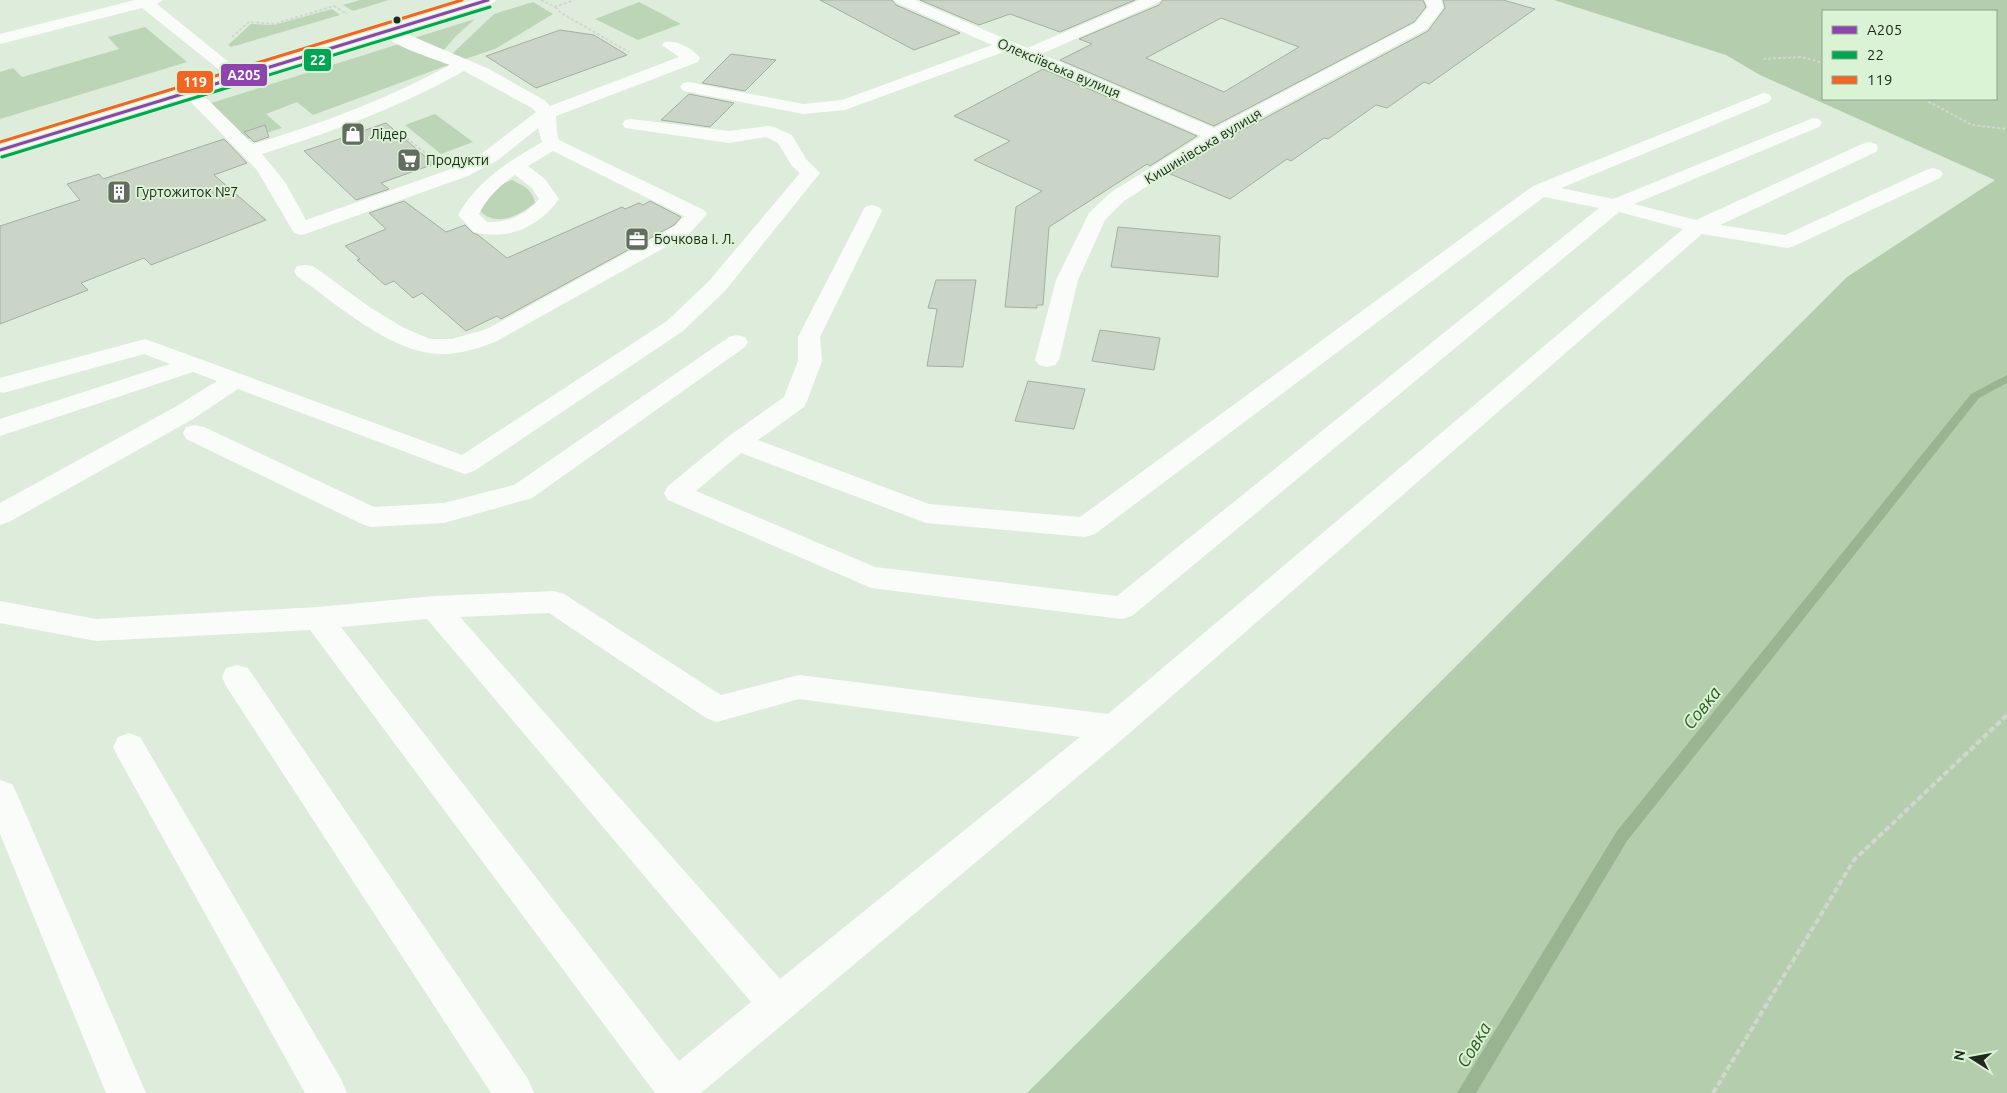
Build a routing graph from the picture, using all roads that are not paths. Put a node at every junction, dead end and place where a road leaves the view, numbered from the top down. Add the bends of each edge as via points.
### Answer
1 (447, 0) edge
2 (488, 0) edge
3 (902, 0) edge
4 (1153, 0) edge
5 (1433, 0) edge
6 (147, 1) edge
7 (388, 31) junction
8 (0, 39) edge
9 (670, 45) dead end
10 (1007, 45) junction
11 (1027, 54) junction
12 (464, 64) junction
13 (228, 68) junction
14 (688, 87) dead end
15 (190, 92) junction
16 (1763, 98) dead end
17 (548, 113) junction
18 (1813, 123) dead end
19 (631, 124) dead end
20 (1216, 135) junction
21 (0, 137) edge
22 (552, 144) junction
23 (1869, 148) dead end
24 (0, 150) edge
25 (251, 151) junction
26 (516, 166) dead end
27 (1933, 174) dead end
28 (1540, 190) junction
29 (1616, 205) junction
30 (872, 210) dead end
31 (1698, 227) junction
32 (304, 271) dead end
33 (737, 342) dead end
34 (1047, 360) dead end
35 (193, 364) junction
36 (236, 380) junction
37 (3, 385) dead end
38 (0, 428) edge
39 (195, 434) dead end
40 (738, 442) junction
41 (465, 465) junction
42 (461, 509) junction
43 (0, 515) edge
44 (434, 607) junction
45 (0, 612) edge
46 (318, 618) junction
47 (237, 677) dead end
48 (1114, 728) junction
49 (128, 747) dead end
50 (0, 794) edge
51 (777, 1004) junction
52 (677, 1091) edge
53 (126, 1093) edge
54 (327, 1093) edge
55 (514, 1093) edge

1 - 13 street
2 - 7 street
3 - 10 street, Олексіївська вулиця
4 - 11 street
5 - 20 street, Кишинівська вулиця via 1436,7 1421,26
6 - 8 street
6 - 13 street
7 - 12 street
7 - 15 street
9 - 17 street via 692,58
10 - 11 street, Олексіївська вулиця
10 - 14 street via 845,105 803,108
11 - 20 street, Олексіївська вулиця
12 - 17 street via 538,104
12 - 25 street via 372,110
13 - 21 street
15 - 24 street
15 - 25 street
16 - 28 street
17 - 22 street via 547,137
17 - 25 street via 491,156 453,176 301,229 275,182
18 - 29 street
19 - 41 street via 729,137 768,131 785,139 810,173 717,286 675,326
20 - 34 street, Кишинівська вулиця via 1117,197 1096,217 1067,280
22 - 26 street
22 - 32 street via 696,214 682,230 495,334 477,342 452,346 425,345 398,333
23 - 31 street
27 - 31 street via 1787,242
28 - 29 street
28 - 40 street via 1084,527 926,513
29 - 31 street
29 - 40 street via 1122,608 871,577 677,493
30 - 40 street via 810,337 810,361 795,401
31 - 48 street
33 - 42 street via 523,492
35 - 36 street
35 - 37 street via 144,346
35 - 38 street
36 - 41 street
36 - 43 street via 184,413
39 - 42 street via 371,517
41 - 42 street
44 - 46 street
44 - 48 street via 554,602 717,709 799,687
44 - 51 street
45 - 46 street via 96,630
46 - 52 street
47 - 55 street
48 - 51 street
49 - 54 street
50 - 53 street
51 - 52 street

